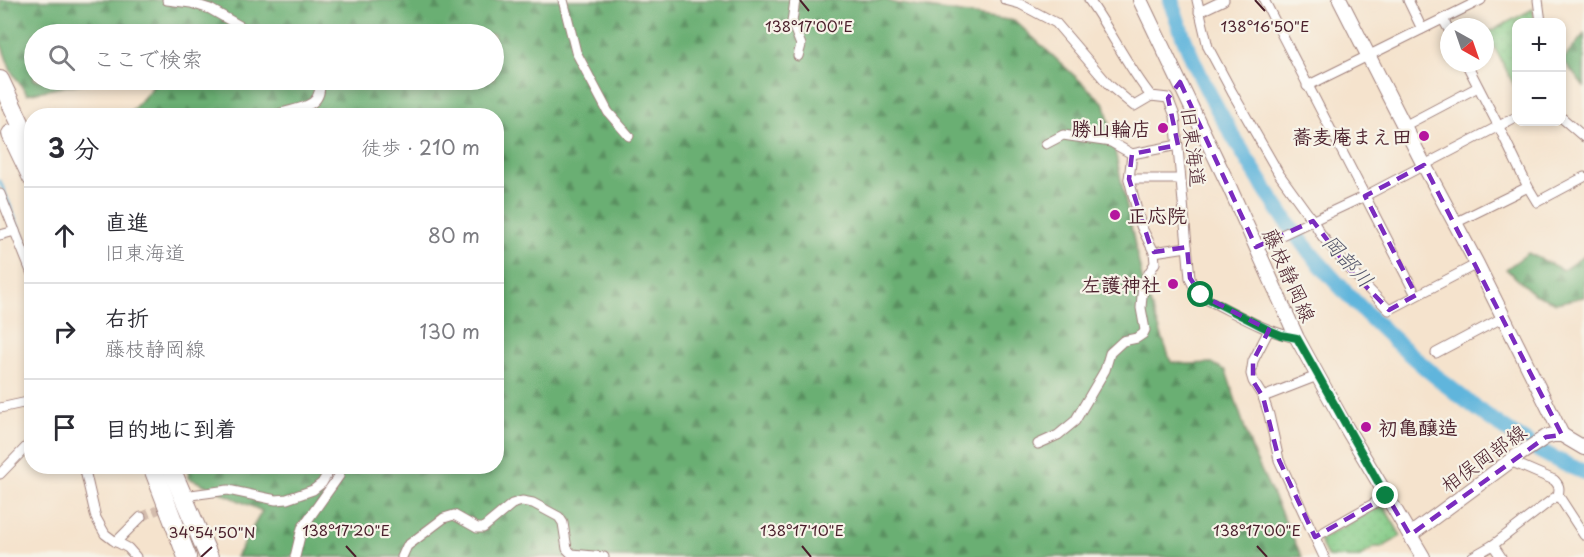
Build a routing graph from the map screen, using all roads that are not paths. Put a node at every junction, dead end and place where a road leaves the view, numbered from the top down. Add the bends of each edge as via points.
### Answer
1 (167, 0) edge
2 (563, 0) edge
3 (795, 0) edge
4 (1005, 0) edge
5 (1089, 0) edge
6 (1140, 0) edge
7 (1197, 0) edge
8 (1224, 0) edge
9 (1264, 0) edge
10 (1340, 0) edge
11 (1408, 0) edge
12 (1481, 0) edge
13 (1538, 0) edge
14 (1199, 12) junction
15 (1445, 18) edge
16 (1540, 18) edge
17 (1440, 20) edge
18 (236, 24) edge
19 (1422, 29) junction
20 (798, 56) dead end
21 (1368, 56) junction
22 (1470, 72) edge
23 (0, 80) edge
24 (1180, 82) junction
25 (1307, 86) junction
26 (1478, 87) junction
27 (320, 90) edge
28 (1151, 96) junction
29 (1168, 98) junction
30 (302, 108) edge
31 (0, 110) edge
32 (1512, 119) edge
33 (1566, 121) edge
34 (1404, 126) junction
35 (1499, 127) junction
36 (24, 131) edge
37 (629, 136) dead end
38 (1584, 137) edge
39 (1046, 144) dead end
40 (1178, 145) junction
41 (1132, 154) junction
42 (24, 161) edge
43 (1424, 165) junction
44 (1584, 177) edge
45 (1129, 179) junction
46 (1180, 179) junction
47 (1528, 187) junction
48 (0, 194) edge
49 (1365, 196) junction
50 (1313, 221) junction
51 (1455, 223) junction
52 (15, 231) junction
53 (0, 235) edge
54 (1256, 247) junction
55 (1187, 248) junction
56 (1155, 252) junction
57 (24, 254) edge
58 (1477, 264) junction
59 (1416, 295) junction
60 (1502, 318) junction
61 (1269, 330) junction
62 (1297, 338) junction
63 (1436, 353) dead end
64 (1317, 376) junction
65 (1263, 397) junction
66 (24, 403) edge
67 (0, 408) edge
68 (1562, 435) junction
69 (1038, 444) dead end
70 (1584, 448) edge
71 (24, 449) edge
72 (1515, 458) junction
73 (0, 474) edge
74 (86, 474) edge
75 (155, 474) edge
76 (173, 474) edge
77 (327, 474) edge
78 (339, 474) edge
79 (191, 495) dead end
80 (1558, 495) junction
81 (1386, 496) junction
82 (141, 517) tunnel mouth
83 (1410, 535) junction
84 (1584, 535) edge
85 (1315, 537) junction
86 (116, 542) junction
87 (1493, 545) junction
88 (136, 557) edge
89 (187, 557) edge
90 (209, 557) edge
91 (295, 557) edge
92 (402, 557) edge
93 (604, 557) edge
94 (1324, 557) edge
95 (1423, 557) edge
96 (1472, 557) edge
97 (1501, 557) edge

1 - 18 street via 210,9
2 - 37 street via 576,52 608,112
3 - 20 street via 792,22 801,45
4 - 28 street, 旧東海道 via 1056,23 1109,85 1134,106
5 - 28 street
6 - 24 main road, 藤枝静岡線
7 - 14 street
8 - 14 street
9 - 25 street
10 - 21 main road
11 - 19 street
12 - 15 street
13 - 16 street
14 - 50 street via 1208,47 1232,92 1279,174
17 - 19 street
19 - 21 street
21 - 25 street
21 - 34 main road
22 - 26 street
23 - 36 highway
24 - 29 street
24 - 54 main road, 藤枝静岡線
25 - 49 street
26 - 34 street
26 - 35 street
27 - 30 street via 316,99
28 - 29 street, 旧東海道
29 - 40 street, 旧東海道 via 1175,116
31 - 42 highway
32 - 35 street
33 - 38 street
34 - 43 main road
35 - 43 street
35 - 47 street
39 - 41 street via 1063,135 1111,142
40 - 41 street
40 - 46 street, 旧東海道
41 - 45 street
43 - 49 street
43 - 51 main road
44 - 47 street via 1537,202
45 - 46 street
45 - 56 street via 1141,226
46 - 55 street, 旧東海道
47 - 51 street
48 - 52 street
49 - 50 street
49 - 59 street
50 - 54 street
50 - 59 street via 1350,270 1389,310
51 - 58 main road
52 - 53 street
52 - 57 street
54 - 62 main road, 藤枝静岡線
55 - 56 street
55 - 61 street, 旧東海道 via 1192,285 1201,295
56 - 69 street via 1155,263 1143,283 1143,334 1123,341 1110,353 1105,370 1075,421
58 - 59 street
58 - 60 main road
60 - 63 street
60 - 68 main road
61 - 62 street, 旧東海道
61 - 65 street via 1251,368 1252,381
62 - 64 main road, 藤枝静岡線
64 - 65 street
64 - 81 main road, 藤枝静岡線
65 - 85 street via 1280,460
66 - 67 street
68 - 70 main road
68 - 72 main road, 相俣岡部線 via 1546,437
71 - 73 street
72 - 80 street via 1554,480 1560,489
72 - 83 main road, 相俣岡部線
74 - 86 street via 96,518 105,534
75 - 89 highway
76 - 90 highway
77 - 79 street via 313,490 287,499 228,490
78 - 91 street via 302,528
80 - 84 street
80 - 87 street
81 - 83 main road, 藤枝静岡線
81 - 85 street
82 - 86 street
83 - 95 main road, 藤枝静岡線
85 - 94 street
86 - 88 street
87 - 96 street
87 - 97 street
92 - 93 street via 407,546 444,518 453,515 483,528 504,509 522,501 559,517 567,549 572,554

